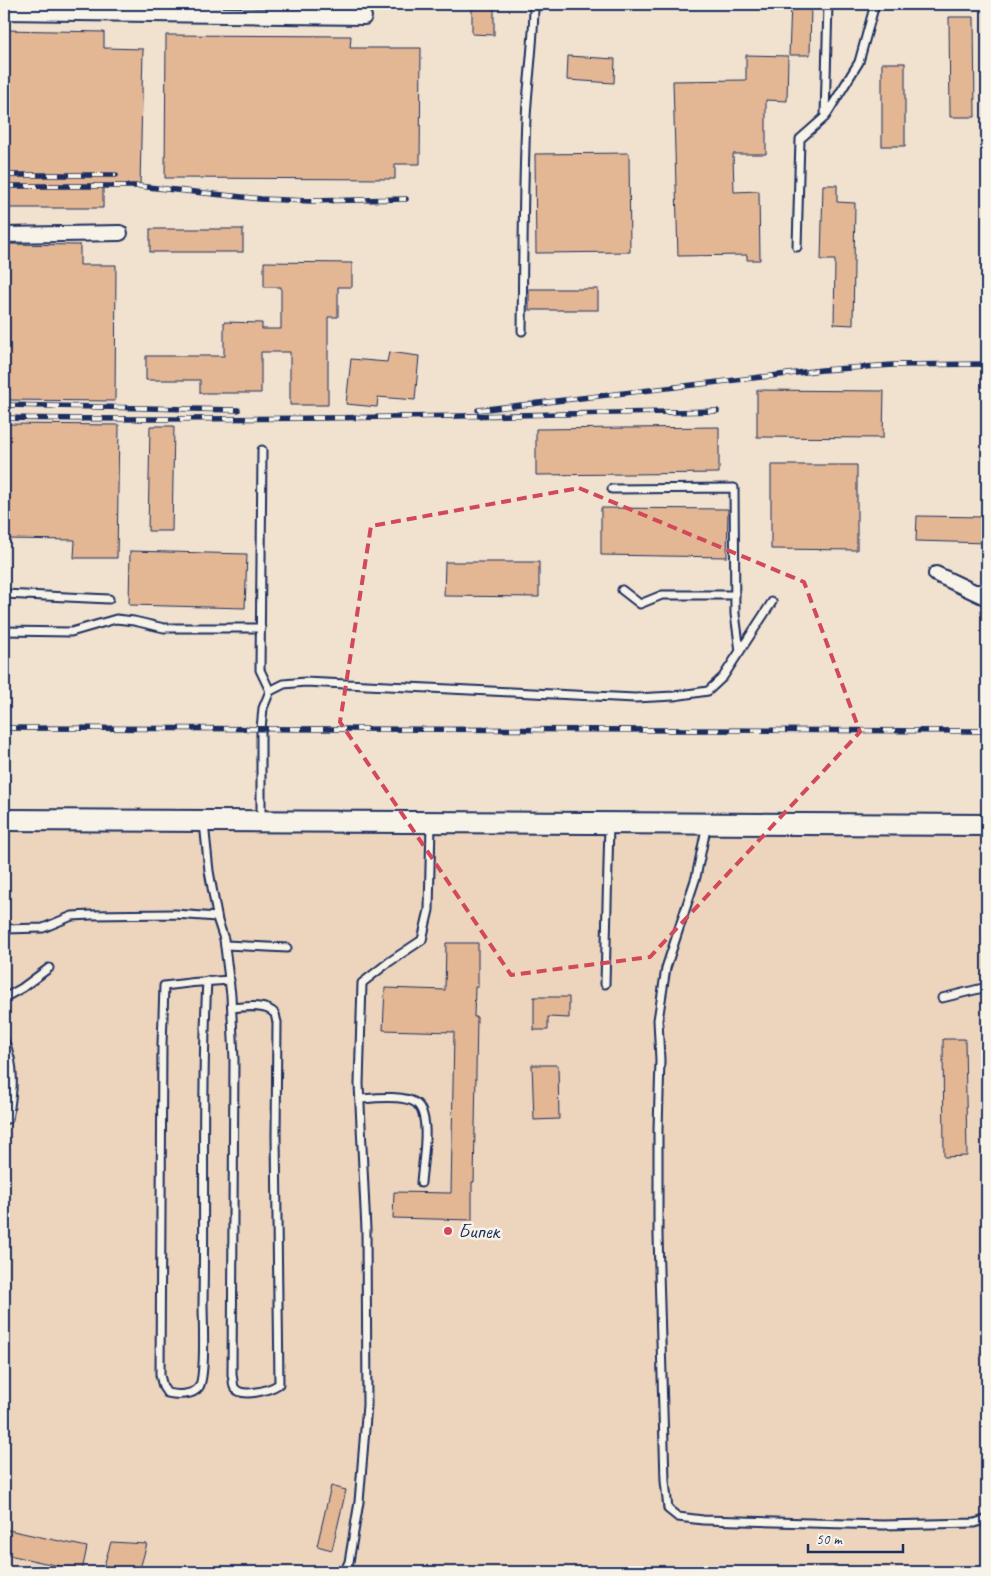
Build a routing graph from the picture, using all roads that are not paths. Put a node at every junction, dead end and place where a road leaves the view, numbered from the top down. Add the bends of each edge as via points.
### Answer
1 (148, 4) edge
2 (534, 4) edge
3 (828, 4) edge
4 (874, 4) edge
5 (4, 12) edge
6 (138, 14) junction
7 (364, 17) dead end
8 (825, 117) junction
9 (120, 233) dead end
10 (4, 235) edge
11 (797, 247) dead end
12 (522, 331) dead end
13 (262, 450) dead end
14 (612, 489) dead end
15 (936, 574) dead end
16 (987, 588) edge
17 (965, 589) junction
18 (622, 590) dead end
19 (4, 594) edge
20 (735, 595) junction
21 (109, 598) dead end
22 (987, 598) edge
23 (772, 602) dead end
24 (260, 628) junction
25 (4, 631) edge
26 (740, 651) junction
27 (270, 691) junction
28 (4, 820) edge
29 (204, 821) junction
30 (261, 822) junction
31 (431, 823) junction
32 (609, 824) junction
33 (708, 824) junction
34 (987, 825) edge
35 (218, 917) junction
36 (4, 929) edge
37 (225, 945) junction
38 (287, 948) dead end
39 (49, 968) dead end
40 (230, 980) junction
41 (207, 981) junction
42 (604, 984) dead end
43 (987, 987) edge
44 (4, 998) edge
45 (942, 998) dead end
46 (232, 1008) junction
47 (4, 1040) edge
48 (360, 1099) junction
49 (8, 1120) dead end
50 (420, 1183) dead end
51 (987, 1518) edge
52 (345, 1572) edge

1 - 6 lane
2 - 12 lane via 525,137
3 - 8 lane
4 - 8 lane via 859,62
5 - 6 street
6 - 7 street
8 - 11 lane via 800,139
9 - 10 street
13 - 24 lane
14 - 20 lane via 734,488
15 - 17 street
16 - 17 lane
17 - 22 street
18 - 20 lane via 640,604 662,595
19 - 21 lane
20 - 26 lane
23 - 26 lane
24 - 25 lane via 164,628 116,619 71,632
24 - 27 lane via 260,670
26 - 27 lane via 723,677 708,691 674,696 636,698 305,682 284,684
27 - 30 lane via 263,708 261,729
28 - 29 main road
29 - 30 main road
29 - 35 lane
30 - 31 main road
31 - 32 main road
31 - 48 lane via 430,910 422,940 362,983
32 - 33 main road
32 - 42 lane
33 - 34 main road
33 - 51 lane via 696,877 666,968 658,1020 658,1235 668,1510 678,1517 760,1522 883,1525 975,1523
35 - 36 lane via 175,914 72,916 43,928
35 - 37 lane
37 - 38 lane
37 - 40 lane
39 - 44 lane
40 - 41 lane
40 - 46 lane
41 - 41 lane via 164,986 162,1001 160,1375 163,1387 172,1394 188,1393 200,1386 203,1359 203,1048
43 - 45 lane
46 - 46 lane via 232,1375 234,1387 240,1392 252,1392 266,1391 279,1384 277,1022 275,1014 267,1009
47 - 49 lane via 11,1062 13,1093
48 - 50 lane via 385,1097 416,1103 423,1114 425,1129
48 - 52 lane via 366,1230 367,1405 359,1502

